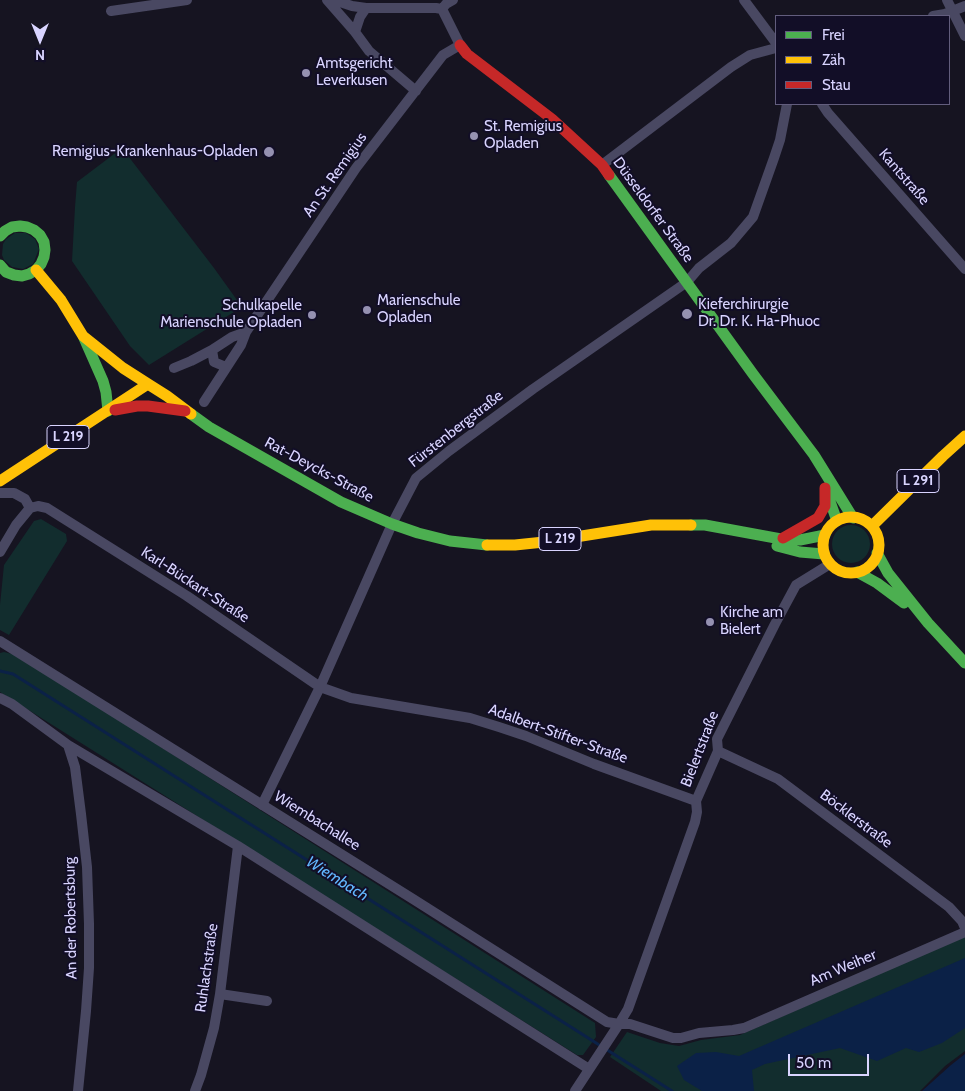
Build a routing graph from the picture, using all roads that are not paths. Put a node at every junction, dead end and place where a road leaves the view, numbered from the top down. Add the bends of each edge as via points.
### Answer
1 (187, 0) edge
2 (327, 0) edge
3 (334, 0) edge
4 (452, 0) edge
5 (744, 0) edge
6 (947, 0) edge
7 (965, 6) edge
8 (366, 8) junction
9 (442, 10) junction
10 (111, 11) dead end
11 (952, 12) junction
12 (938, 15) edge
13 (355, 32) junction
14 (965, 36) edge
15 (775, 41) edge
16 (460, 45) junction
17 (775, 48) edge
18 (416, 91) junction
19 (787, 105) edge
20 (823, 105) edge
21 (602, 165) junction
22 (2, 230) edge
23 (0, 265) edge
24 (965, 269) edge
25 (36, 270) junction
26 (687, 282) junction
27 (246, 332) junction
28 (83, 336) junction
29 (212, 350) junction
30 (226, 367) junction
31 (174, 368) dead end
32 (148, 384) junction
33 (204, 402) dead end
34 (108, 411) junction
35 (187, 411) junction
36 (965, 436) edge
37 (814, 456) junction
38 (0, 481) edge
39 (825, 488) junction
40 (0, 493) edge
41 (30, 508) junction
42 (853, 518) junction
43 (837, 521) junction
44 (392, 524) junction
45 (872, 526) junction
46 (730, 530) junction
47 (825, 535) junction
48 (781, 539) junction
49 (0, 552) edge
50 (877, 553) junction
51 (827, 559) junction
52 (858, 572) junction
53 (928, 623) junction
54 (0, 641) edge
55 (965, 663) edge
56 (320, 687) junction
57 (0, 698) edge
58 (68, 745) junction
59 (718, 751) junction
60 (696, 800) junction
61 (262, 805) junction
62 (238, 846) junction
63 (965, 928) edge
64 (965, 932) edge
65 (220, 994) junction
66 (267, 1001) dead end
67 (619, 1024) junction
68 (733, 1030) joint
69 (589, 1069) junction
70 (78, 1091) edge
71 (195, 1091) edge
72 (575, 1091) edge

1 - 10 street
2 - 13 street
3 - 8 street
4 - 9 street
5 - 15 street
6 - 11 street
7 - 11 street
8 - 9 street
8 - 13 street
9 - 16 street, Düsseldorfer Straße
11 - 12 street
11 - 14 street
13 - 18 street via 369,51
16 - 18 street, An St. Remigius via 443,55
16 - 21 main road, Düsseldorfer Straße via 467,54 552,118
17 - 21 street via 744,59
18 - 27 street, An St. Remigius via 356,168
19 - 26 street, Fürstenbergstraße via 780,140 753,217 731,243 699,268
20 - 24 street, Kantstraße
21 - 26 main road, Düsseldorfer Straße
22 - 25 main road via 20,226 40,235 45,250
23 - 25 main road via 14,275 22,276
25 - 28 main road via 61,300
26 - 37 main road, Düsseldorfer Straße
26 - 44 street, Fürstenbergstraße via 533,390 416,478
27 - 29 street
27 - 30 street, An St. Remigius
28 - 32 main road, Rat-Deycks-Straße
28 - 34 main road via 103,381
29 - 30 street via 214,362
29 - 31 street
30 - 33 street, An St. Remigius
32 - 34 main road, L 219
32 - 35 main road, Rat-Deycks-Straße / L 219
34 - 35 main road, L 219 via 137,406
34 - 38 main road, L 219
35 - 44 main road, Rat-Deycks-Straße / L 219 via 326,494
36 - 45 main road, L 291
37 - 39 main road, Düsseldorfer Straße
37 - 42 main road, Düsseldorfer Straße
39 - 43 main road, Düsseldorfer Straße
39 - 48 main road via 825,506 818,518
40 - 41 street via 14,493 25,499
41 - 49 street
41 - 56 street, Karl-Bückart-Straße via 38,506 52,511 186,596
42 - 43 main road
42 - 45 main road
43 - 47 main road
44 - 46 main road, Rat-Deycks-Straße / L 219 via 444,540 482,545 534,543 651,525 700,525
44 - 56 street, Fürstenbergstraße
45 - 50 main road, L 219 via 879,542
46 - 48 main road, Rat-Deycks-Straße / L 219
46 - 51 main road, Rat-Deycks-Straße / L 219 via 766,544
47 - 48 main road, Rat-Deycks-Straße / L 219 via 800,540
47 - 51 main road via 823,545
50 - 52 main road via 874,562
50 - 53 main road, L 219 via 888,573
51 - 52 main road, L 219 via 838,570
51 - 59 street, Bielertstraße via 796,585 717,739
52 - 53 main road, L 219 via 898,598
53 - 55 main road, L 219
54 - 61 street, Wiembachallee
56 - 60 street, Adalbert-Stifter-Straße via 351,698 491,724
56 - 61 street, Fürstenbergstraße
57 - 58 street
58 - 62 street
58 - 70 street, An der Robertsburg via 75,766 81,814 89,924 89,968
59 - 60 street, Bielertstraße
59 - 63 street, Böcklerstraße via 778,779 949,907
60 - 67 street, Bielertstraße via 695,822 628,1009
61 - 67 street, Wiembachallee via 602,1019
62 - 65 street, Ruhlachstraße
62 - 69 street
64 - 68 street, Am Weiher
65 - 66 street
65 - 71 street, Ruhlachstraße via 202,1075
67 - 68 street, Wiembachallee via 630,1024 673,1038
67 - 69 street
69 - 72 street

